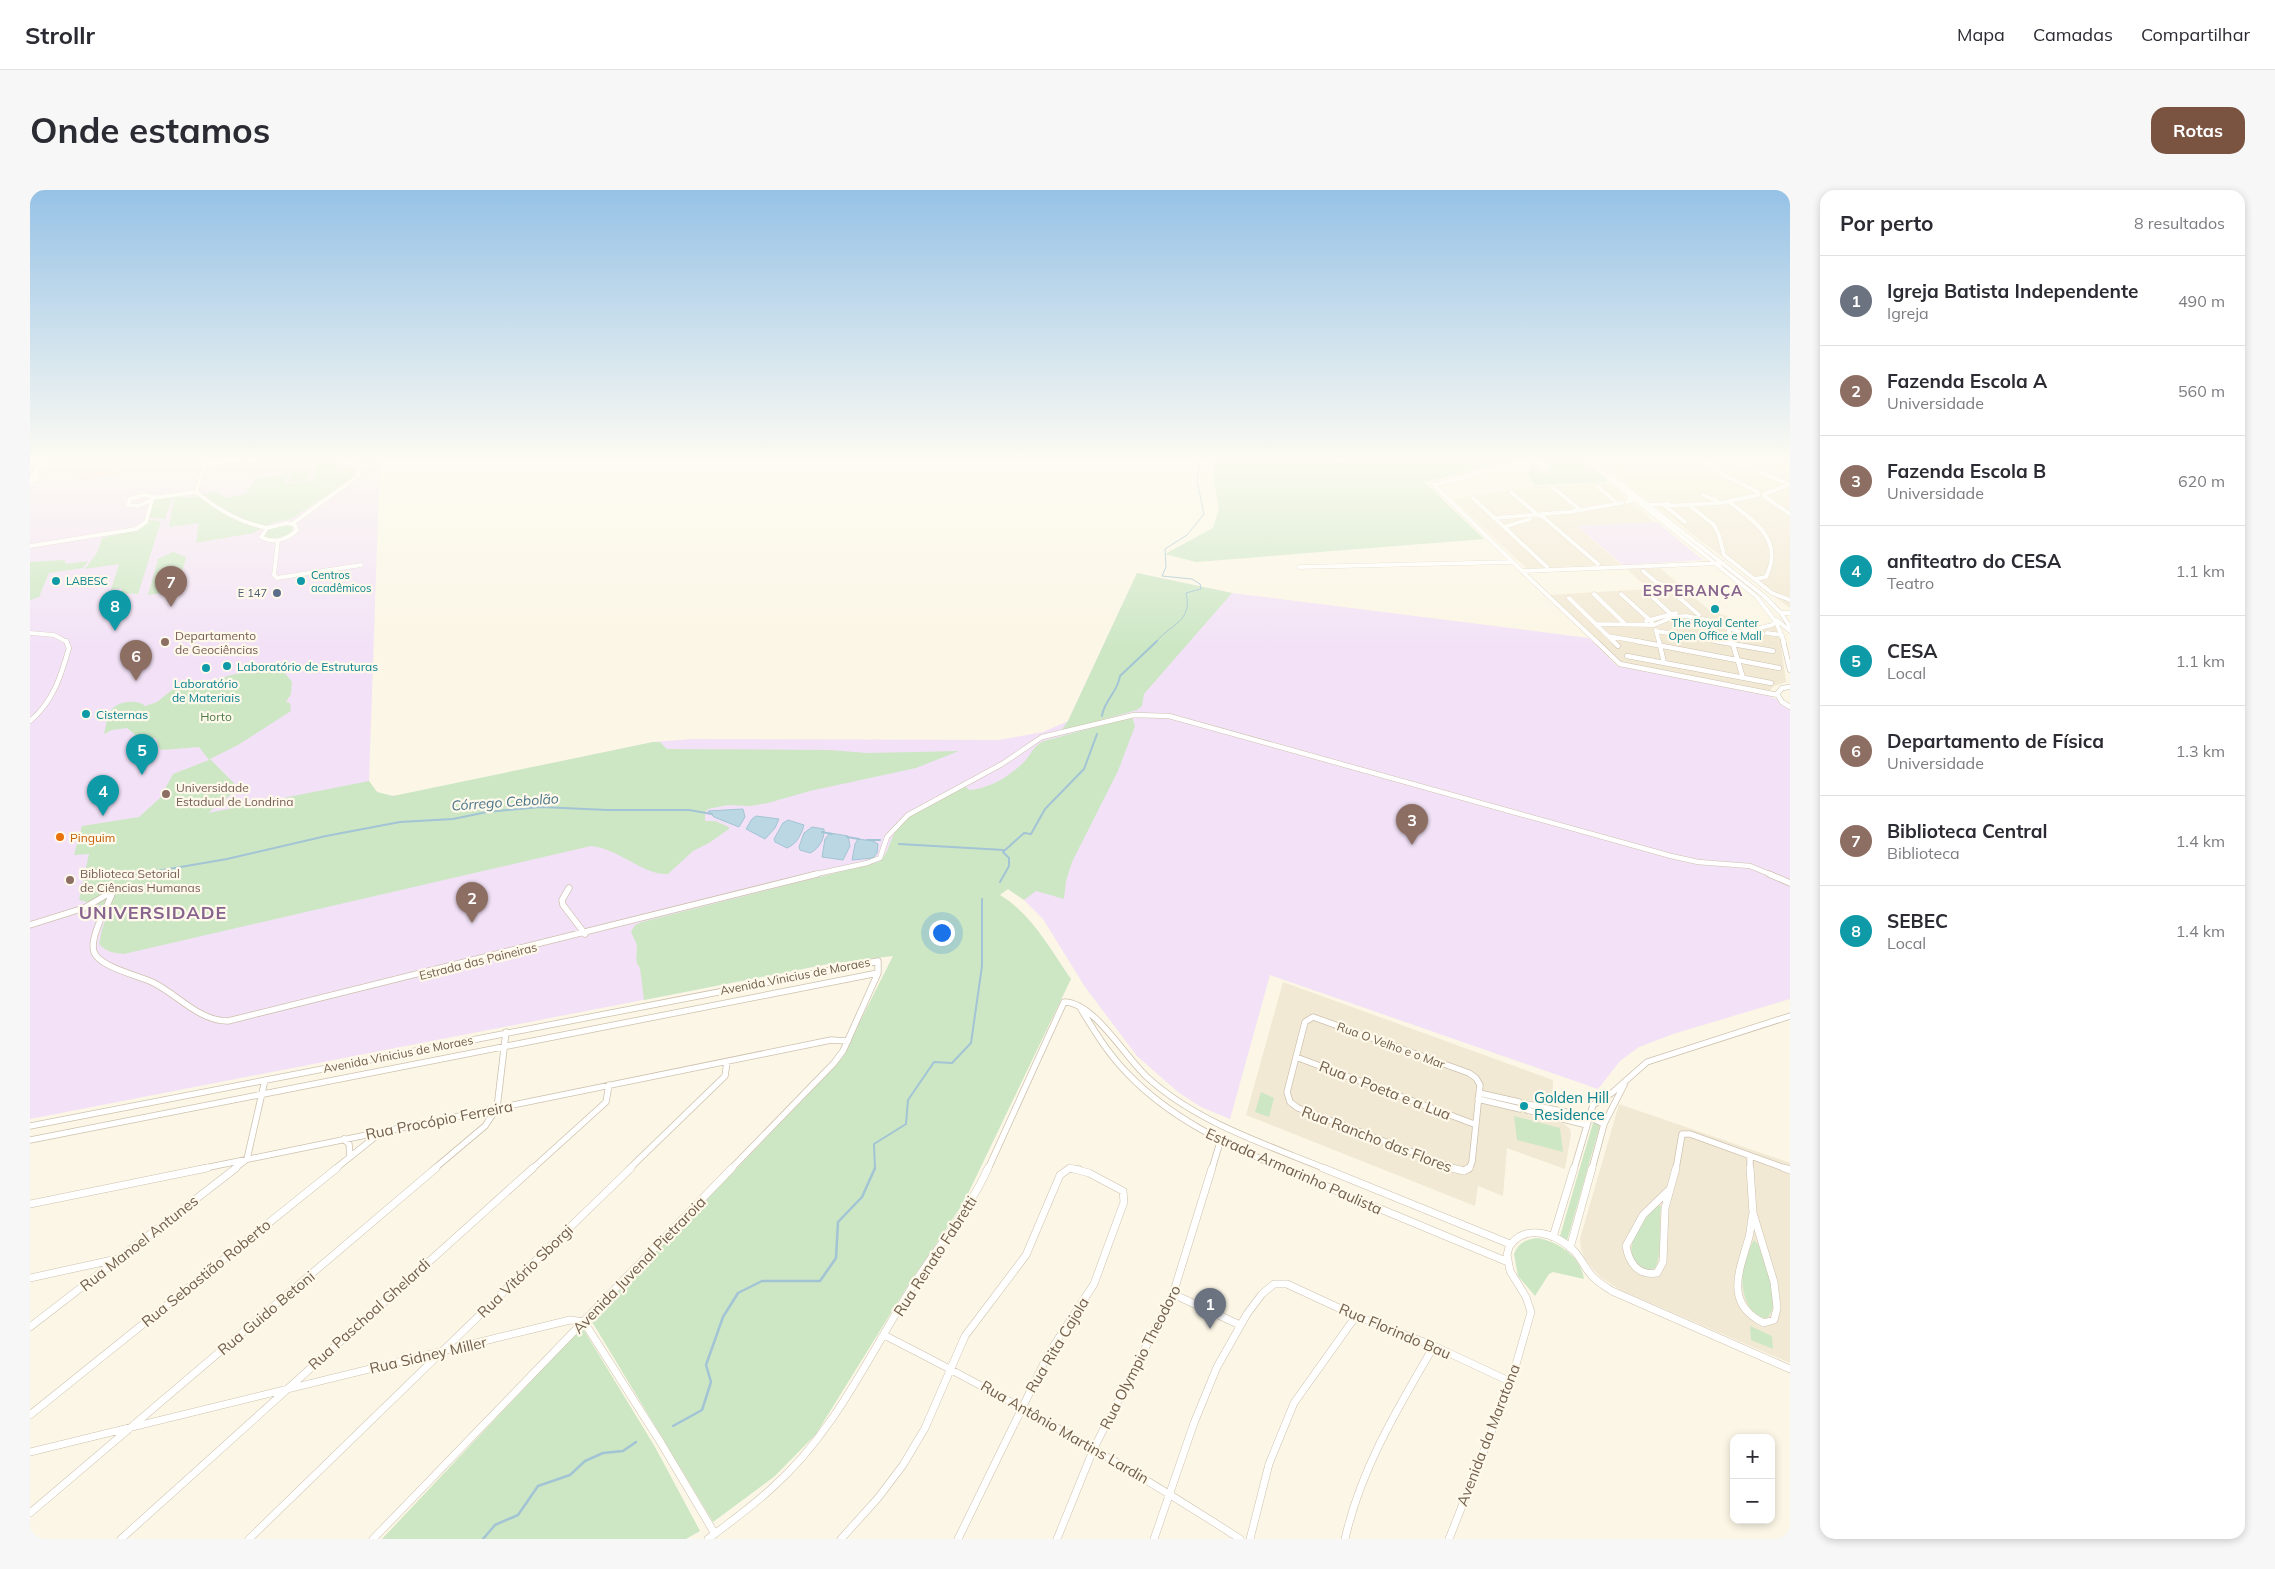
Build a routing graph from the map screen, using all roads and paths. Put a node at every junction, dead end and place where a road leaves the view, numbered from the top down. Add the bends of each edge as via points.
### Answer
1 (147, 520) edge
2 (235, 520) edge
3 (298, 520) edge
4 (1469, 520) edge
5 (1496, 520) edge
6 (1526, 520) edge
7 (1543, 520) edge
8 (1659, 520) edge
9 (1667, 520) edge
10 (1682, 520) edge
11 (1708, 520) edge
12 (1752, 520) edge
13 (1685, 522) dead end
14 (292, 524) junction
15 (1504, 527) junction
16 (267, 528) junction
17 (278, 540) junction
18 (30, 546) edge
19 (1512, 562) junction
20 (1721, 562) junction
21 (1714, 563) junction
22 (1598, 564) dead end
23 (361, 565) dead end
24 (1548, 566) dead end
25 (1298, 567) dead end
26 (1522, 571) junction
27 (1643, 571) dead end
28 (1755, 579) junction
29 (1646, 591) dead end
30 (1594, 594) dead end
31 (1621, 594) dead end
32 (1568, 598) dead end
33 (1789, 600) edge
34 (1781, 613) junction
35 (1790, 613) edge
36 (1670, 614) junction
37 (1699, 615) junction
38 (1777, 620) junction
39 (1623, 622) junction
40 (1595, 623) junction
41 (1653, 623) junction
42 (1789, 623) edge
43 (1728, 627) junction
44 (1790, 629) edge
45 (1656, 631) junction
46 (30, 633) edge
47 (1782, 635) junction
48 (1608, 636) junction
49 (1733, 644) junction
50 (1618, 646) dead end
51 (1660, 646) junction
52 (1773, 651) dead end
53 (1628, 656) dead end
54 (1737, 661) junction
55 (1664, 663) junction
56 (1779, 668) dead end
57 (1790, 670) edge
58 (1743, 678) junction
59 (1771, 683) dead end
60 (1790, 687) edge
61 (1778, 695) junction
62 (1790, 708) edge
63 (30, 721) edge
64 (1790, 884) edge
65 (569, 888) dead end
66 (30, 925) edge
67 (585, 934) junction
68 (878, 972) junction
69 (1081, 1008) junction
70 (1790, 1016) edge
71 (506, 1032) junction
72 (848, 1041) junction
73 (504, 1046) junction
74 (1296, 1057) junction
75 (727, 1062) junction
76 (265, 1080) junction
77 (1626, 1080) junction
78 (609, 1086) junction
79 (262, 1095) junction
80 (1478, 1096) junction
81 (1525, 1106) junction
82 (497, 1108) junction
83 (1587, 1116) junction
84 (1474, 1124) junction
85 (1604, 1124) junction
86 (1587, 1125) junction
87 (30, 1126) edge
88 (382, 1131) junction
89 (344, 1139) junction
90 (30, 1140) edge
91 (1220, 1142) junction
92 (1750, 1156) junction
93 (350, 1157) junction
94 (247, 1159) junction
95 (1790, 1170) edge
96 (1670, 1189) junction
97 (1656, 1202) junction
98 (30, 1204) edge
99 (1665, 1208) junction
100 (1753, 1213) junction
101 (1749, 1236) junction
102 (1553, 1237) junction
103 (1759, 1241) junction
104 (1510, 1244) junction
105 (1570, 1248) junction
106 (120, 1258) junction
107 (1508, 1262) junction
108 (30, 1278) edge
109 (1173, 1294) junction
110 (1356, 1316) junction
111 (584, 1322) junction
112 (1240, 1325) junction
113 (30, 1327) edge
114 (884, 1335) junction
115 (1434, 1346) junction
116 (443, 1351) junction
117 (951, 1368) junction
118 (1790, 1369) edge
119 (1511, 1382) junction
120 (286, 1388) junction
121 (1022, 1406) junction
122 (30, 1415) edge
123 (133, 1426) junction
124 (1094, 1448) junction
125 (30, 1452) edge
126 (1171, 1493) junction
127 (30, 1513) edge
128 (712, 1537) edge
129 (120, 1539) edge
130 (249, 1539) edge
131 (373, 1539) edge
132 (841, 1539) edge
133 (958, 1539) edge
134 (1057, 1539) edge
135 (1154, 1539) edge
136 (1240, 1539) edge
137 (1250, 1539) edge
138 (1345, 1539) edge
139 (1449, 1539) edge

1 - 18 street via 136,529
2 - 16 street
3 - 14 street
4 - 19 street
5 - 15 street
6 - 15 street
7 - 22 street
8 - 21 street
9 - 20 street
10 - 13 street
11 - 28 street via 1716,529 1722,553
12 - 28 street via 1770,542 1773,555 1766,577
14 - 16 street
14 - 17 street via 296,527 295,532
15 - 24 street
16 - 17 street via 261,537
17 - 23 street via 274,575 277,578
19 - 25 street
19 - 26 street
20 - 21 street
20 - 34 street
21 - 26 street
21 - 38 street via 1756,596
26 - 61 street via 1620,664
27 - 37 street
28 - 33 street via 1776,595
29 - 36 street
30 - 39 street
31 - 41 street
32 - 40 street
34 - 35 street
34 - 42 street
36 - 37 street
36 - 41 street
37 - 43 street
38 - 43 street via 1758,629
38 - 44 street
38 - 47 street
39 - 40 street
39 - 41 street
40 - 48 street
41 - 43 street via 1686,616
41 - 45 street
42 - 44 street
43 - 47 street via 1751,634
43 - 49 street
45 - 49 street
45 - 51 street
46 - 63 street via 63,638 69,648 50,702
47 - 57 street
48 - 50 street
48 - 51 street
49 - 52 street
49 - 54 street
51 - 54 street
51 - 55 street
53 - 55 street
54 - 56 street
54 - 58 street
55 - 58 street
58 - 59 street
60 - 61 street via 1778,690
61 - 62 street
64 - 67 street, Estrada das Paineiras via 1750,866 1688,860 1180,719 1141,715 1093,723 1042,737 1002,764 908,815 887,837 883,854 876,860
65 - 67 street via 562,900 563,905
66 - 67 street, Estrada das Paineiras via 73,912 113,893 94,952 105,964 150,980 210,1018 223,1022
68 - 71 street, Avenida Vinicius de Moraes via 876,960
68 - 72 street, Avenida Juvenal Pietraroia
68 - 73 street, Avenida Vinicius de Moraes
69 - 91 street, Estrada Armarinho Paulista via 1099,1040 1137,1084 1174,1114
69 - 104 street, Estrada Armarinho Paulista via 1101,1024 1146,1076 1179,1103 1252,1139
69 - 114 street, Rua Renato Fabretti via 1070,1001 1061,1004 978,1190 908,1291
70 - 77 street via 1660,1056 1638,1068
71 - 73 street
71 - 76 street, Avenida Vinicius de Moraes
72 - 75 street, Rua Procópio Ferreira via 831,1040
72 - 111 street, Avenida Juvenal Pietraroia via 834,1063
73 - 79 street, Avenida Vinicius de Moraes
73 - 82 street
74 - 80 street, Rua O Velho e o Mar via 1305,1022 1315,1017 1472,1075 1479,1082
74 - 84 street, Rua o Poeta e a Lua
74 - 84 street, Rua Rancho das Flores via 1287,1092 1289,1101 1298,1108 1458,1170 1467,1170 1472,1164
75 - 78 street, Rua Procópio Ferreira
75 - 116 street, Rua Vitório Sborgi via 725,1076
76 - 79 street
76 - 87 street, Avenida Vinicius de Moraes
77 - 83 street via 1611,1094 1596,1101
77 - 85 street
78 - 82 street, Rua Procópio Ferreira
78 - 120 street, Rua Paschoal Ghelardi via 606,1102
79 - 90 street, Avenida Vinicius de Moraes
79 - 94 street
80 - 81 street
80 - 84 street
81 - 83 street
81 - 86 street
82 - 88 street, Rua Procópio Ferreira
82 - 123 street, Rua Guido Betoni via 485,1126
83 - 85 street
83 - 86 street
85 - 105 street
86 - 102 street
88 - 89 street, Rua Procópio Ferreira
88 - 93 street, Rua Sebastião Roberto
89 - 93 street via 350,1144
89 - 94 street, Rua Procópio Ferreira
91 - 107 street, Estrada Armarinho Paulista
91 - 109 street, Rua Olympio Theodoro
92 - 95 street
92 - 96 street via 1682,1134
92 - 100 street
93 - 122 street, Rua Sebastião Roberto
94 - 98 street, Rua Procópio Ferreira
94 - 106 street, Rua Manoel Antunes
96 - 97 street
96 - 99 street
97 - 99 street
97 - 99 street via 1643,1215 1626,1246 1631,1262 1642,1273 1657,1273 1663,1262
100 - 101 street
100 - 103 street
101 - 103 street
101 - 103 street via 1738,1269 1740,1298 1748,1314 1764,1323 1774,1320 1777,1301
102 - 104 street via 1528,1233
102 - 105 street
104 - 107 street
105 - 118 street via 1594,1278 1612,1291
106 - 108 street
106 - 113 street, Rua Manoel Antunes
107 - 119 street, Avenida da Maratona via 1530,1312
109 - 112 street
109 - 124 street, Rua Olympio Theodoro
110 - 112 street, Rua Florindo Bau via 1278,1282 1256,1300
110 - 115 street, Rua Florindo Bau
110 - 137 street via 1294,1403 1269,1464
111 - 116 street, Rua Sidney Miller via 570,1320
111 - 128 street via 661,1443
111 - 131 street, Avenida Juvenal Pietraroia
112 - 126 street via 1207,1385
114 - 117 street, Rua Antônio Martins Lardin
114 - 128 street, Rua Renato Fabretti via 815,1441 774,1487
115 - 119 street, Rua Florindo Bau
115 - 138 street via 1371,1456 1357,1489
116 - 120 street, Rua Sidney Miller
116 - 130 street, Rua Vitório Sborgi
117 - 121 street, Rua Antônio Martins Lardin
117 - 121 street, Rua Rita Cajola via 965,1336 1026,1255 1060,1175 1070,1168 1079,1169 1116,1185 1122,1190 1124,1202 1094,1284 1049,1353
117 - 132 street via 925,1428 903,1466
119 - 139 street, Avenida da Maratona
120 - 123 street, Rua Sidney Miller
120 - 129 street, Rua Paschoal Ghelardi
121 - 124 street, Rua Antônio Martins Lardin
121 - 133 street, Rua Rita Cajola
123 - 125 street, Rua Sidney Miller
123 - 127 street, Rua Guido Betoni
124 - 126 street, Rua Antônio Martins Lardin
124 - 134 street, Rua Olympio Theodoro
126 - 135 street
126 - 136 street, Rua Antônio Martins Lardin

